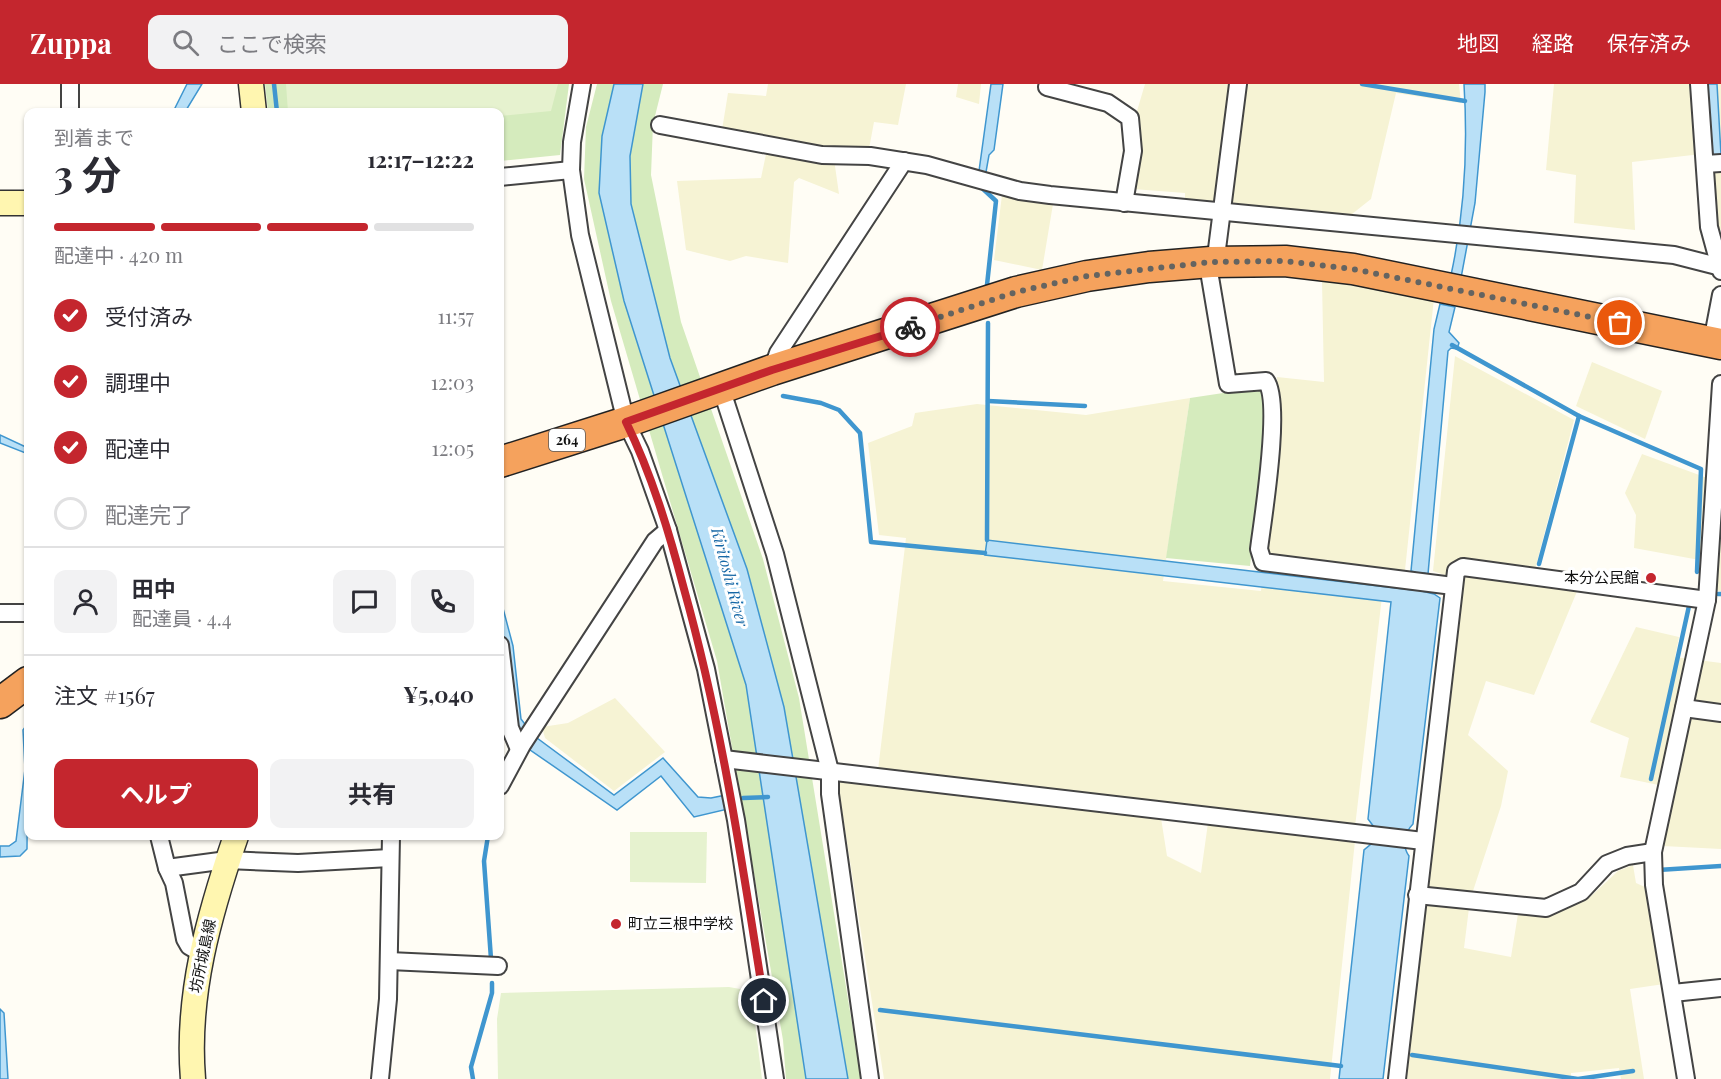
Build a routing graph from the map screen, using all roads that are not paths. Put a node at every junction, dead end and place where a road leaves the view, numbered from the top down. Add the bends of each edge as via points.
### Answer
1 (70, 84) edge
2 (251, 84) edge
3 (582, 84) edge
4 (1238, 84) edge
5 (1699, 84) edge
6 (1047, 87) dead end
7 (70, 108) edge
8 (254, 108) edge
9 (660, 125) dead end
10 (904, 161) junction
11 (1713, 164) edge
12 (571, 170) junction
13 (504, 177) edge
14 (24, 203) edge
15 (1124, 203) junction
16 (0, 204) edge
17 (1222, 212) junction
18 (1211, 262) junction
19 (1721, 268) edge
20 (1721, 295) edge
21 (1716, 343) edge
22 (772, 370) junction
23 (1721, 384) edge
24 (722, 388) junction
25 (631, 420) junction
26 (1719, 456) edge
27 (504, 461) edge
28 (668, 530) junction
29 (1453, 586) junction
30 (1707, 600) junction
31 (0, 612) edge
32 (24, 613) edge
33 (504, 678) edge
34 (1684, 708) junction
35 (1721, 713) edge
36 (520, 747) junction
37 (727, 759) junction
38 (826, 770) junction
39 (504, 778) edge
40 (160, 840) edge
41 (234, 840) edge
42 (391, 840) edge
43 (1417, 841) junction
44 (1653, 852) junction
45 (390, 858) junction
46 (227, 860) junction
47 (167, 868) junction
48 (1417, 895) junction
49 (201, 953) junction
50 (389, 961) junction
51 (498, 966) dead end
52 (1721, 988) edge
53 (1673, 993) junction
54 (193, 1079) edge
55 (380, 1079) edge
56 (775, 1079) edge
57 (870, 1079) edge
58 (1396, 1079) edge
59 (1686, 1079) edge

1 - 7 street
2 - 8 main road
3 - 12 street
4 - 17 street
5 - 11 street
6 - 15 street via 1108,103 1130,118 1133,151
9 - 10 street via 822,155
10 - 15 street via 1020,190
10 - 22 street via 778,353
11 - 19 street via 1709,227
12 - 13 street
12 - 25 street via 580,235
14 - 16 main road
15 - 17 street
17 - 18 street via 1217,249
17 - 19 street via 1674,255
18 - 21 highway, 264 via 1285,261 1353,269
18 - 22 highway, 264 via 1087,276 1016,292
18 - 29 street via 1212,296 1228,384 1266,381 1270,386 1273,416 1259,549 1263,562
20 - 21 street
22 - 24 highway, 264
23 - 26 street
24 - 25 highway, 264
24 - 38 street via 775,554
25 - 27 highway, 264
25 - 28 street
26 - 30 street
28 - 36 street via 655,541
28 - 37 street
29 - 30 street via 1456,571 1464,567
29 - 43 street
30 - 34 street
31 - 32 street
33 - 36 street via 510,728
34 - 35 street
34 - 44 street
36 - 39 street
37 - 38 street
37 - 56 street
38 - 43 street
38 - 57 street
40 - 47 street
41 - 46 main road, 坊所城島線
42 - 45 street
43 - 48 street
44 - 48 street via 1608,864 1581,892 1546,908
44 - 53 street via 1654,885
45 - 46 street
45 - 50 street
46 - 47 street
46 - 49 main road, 坊所城島線
47 - 49 street via 174,883 185,939
48 - 58 street
49 - 54 main road, 坊所城島線 via 192,1011
50 - 51 street
50 - 55 street
52 - 53 street
53 - 59 street

